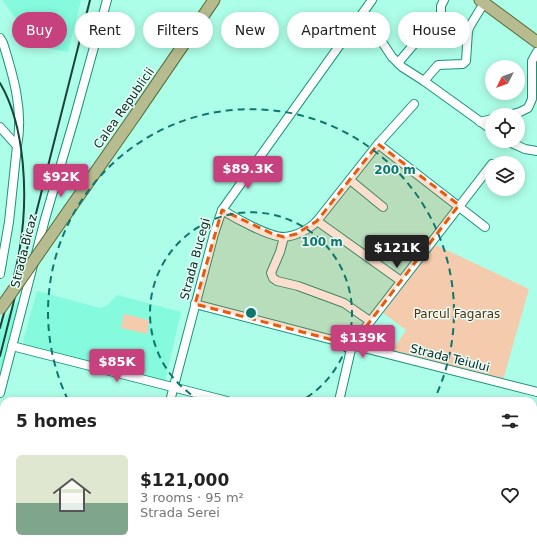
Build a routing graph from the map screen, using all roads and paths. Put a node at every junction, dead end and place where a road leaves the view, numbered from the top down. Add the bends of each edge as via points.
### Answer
1 (107, 0) edge
2 (214, 0) edge
3 (372, 0) edge
4 (444, 0) edge
5 (482, 2) edge
6 (363, 12) edge
7 (0, 38) edge
8 (537, 42) edge
9 (337, 48) edge
10 (386, 48) edge
11 (537, 52) edge
12 (398, 63) junction
13 (424, 81) junction
14 (414, 104) dead end
15 (525, 110) edge
16 (485, 121) edge
17 (480, 122) junction
18 (485, 125) edge
19 (0, 127) edge
20 (378, 144) junction
21 (17, 146) junction
22 (524, 148) edge
23 (537, 150) edge
24 (485, 172) edge
25 (350, 180) junction
26 (459, 206) junction
27 (383, 207) dead end
28 (222, 210) junction
29 (317, 221) junction
30 (485, 227) dead end
31 (284, 237) junction
32 (2, 252) edge
33 (0, 274) edge
34 (401, 281) junction
35 (195, 304) junction
36 (0, 309) edge
37 (370, 321) junction
38 (352, 345) junction
39 (12, 346) junction
40 (174, 387) junction
41 (537, 392) edge
42 (0, 393) edge
43 (171, 397) edge
44 (212, 397) edge
45 (340, 397) edge

1 - 39 street, Strada Bicaz
2 - 36 main road, Calea Republicii, bridge
3 - 6 street, Strada Bucegi
4 - 12 street via 441,6 441,36 438,40 415,43
5 - 8 main road
5 - 13 street via 468,31 466,61 463,64 438,65
7 - 21 street via 14,81 19,113
9 - 28 street, Strada Bucegi
10 - 12 street
11 - 15 street via 532,61 532,99
12 - 13 street
13 - 17 street
14 - 20 street
16 - 17 street
17 - 18 street
19 - 21 street
20 - 25 street
20 - 26 street
21 - 32 street
22 - 23 street
24 - 26 street
25 - 27 street
25 - 29 street
26 - 30 street
26 - 34 street
28 - 31 street via 252,226
28 - 35 street, Strada Bucegi
29 - 31 street via 301,232
29 - 34 street
31 - 37 street via 271,273 272,278 344,303
32 - 33 street
34 - 37 street
35 - 38 street, Strada Teiului
35 - 40 street, Strada Bucegi
37 - 38 street
38 - 41 street, Strada Teiului
38 - 45 street
39 - 40 street
39 - 42 street, Strada Bicaz
40 - 43 street, Strada Bucegi
40 - 44 street

